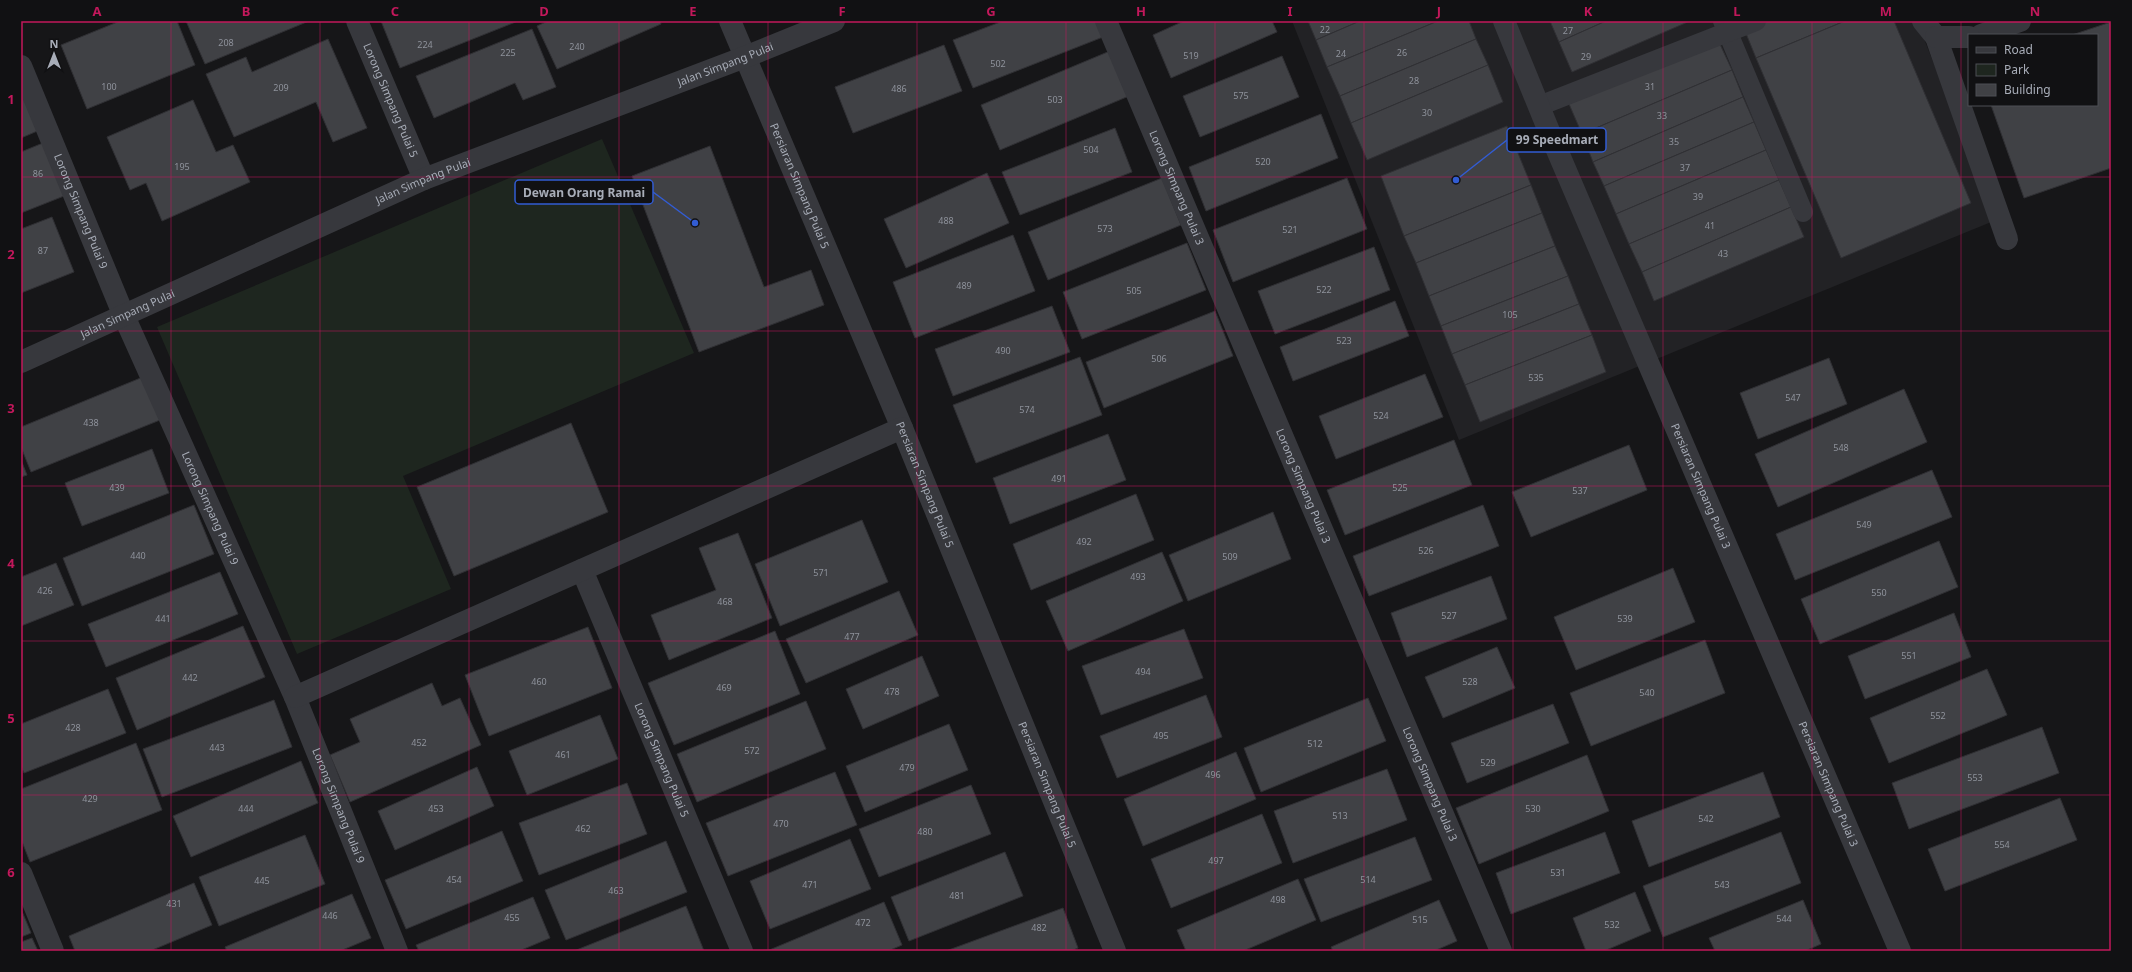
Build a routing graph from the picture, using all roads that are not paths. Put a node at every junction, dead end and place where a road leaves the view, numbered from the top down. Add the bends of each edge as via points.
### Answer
1 (357, 21) edge
2 (730, 21) edge
3 (834, 21) edge
4 (1106, 21) edge
5 (1504, 21) edge
6 (1756, 21) edge
7 (2020, 21) edge
8 (1725, 27) edge
9 (1930, 29) edge
10 (1984, 34) edge
11 (1968, 38) edge
12 (745, 57) junction
13 (21, 66) edge
14 (1538, 106) junction
15 (424, 179) junction
16 (1803, 212) dead end
17 (2006, 240) dead end
18 (124, 316) junction
19 (21, 362) edge
20 (902, 428) junction
21 (582, 570) junction
22 (295, 697) junction
23 (21, 873) edge
24 (53, 951) edge
25 (398, 951) edge
26 (742, 951) edge
27 (1115, 951) edge
28 (1501, 951) edge
29 (1900, 951) edge

1 - 15 street, Lorong Simpang Pulai 5
2 - 12 street, Persiaran Simpang Pulai 5
3 - 12 street, Jalan Simpang Pulai
4 - 28 street, Lorong Simpang Pulai 3
5 - 14 street, Persiaran Simpang Pulai 3
6 - 8 lane
7 - 10 street
8 - 14 lane
8 - 16 lane
9 - 11 street
9 - 17 street
12 - 15 street, Jalan Simpang Pulai
12 - 20 street, Persiaran Simpang Pulai 5
13 - 18 street, Lorong Simpang Pulai 9
14 - 29 street, Persiaran Simpang Pulai 3
15 - 18 street, Jalan Simpang Pulai
18 - 19 street, Jalan Simpang Pulai
18 - 22 street, Lorong Simpang Pulai 9
20 - 21 street
20 - 27 street, Persiaran Simpang Pulai 5
21 - 22 street
21 - 26 street, Lorong Simpang Pulai 5
22 - 25 street, Lorong Simpang Pulai 9
23 - 24 street

